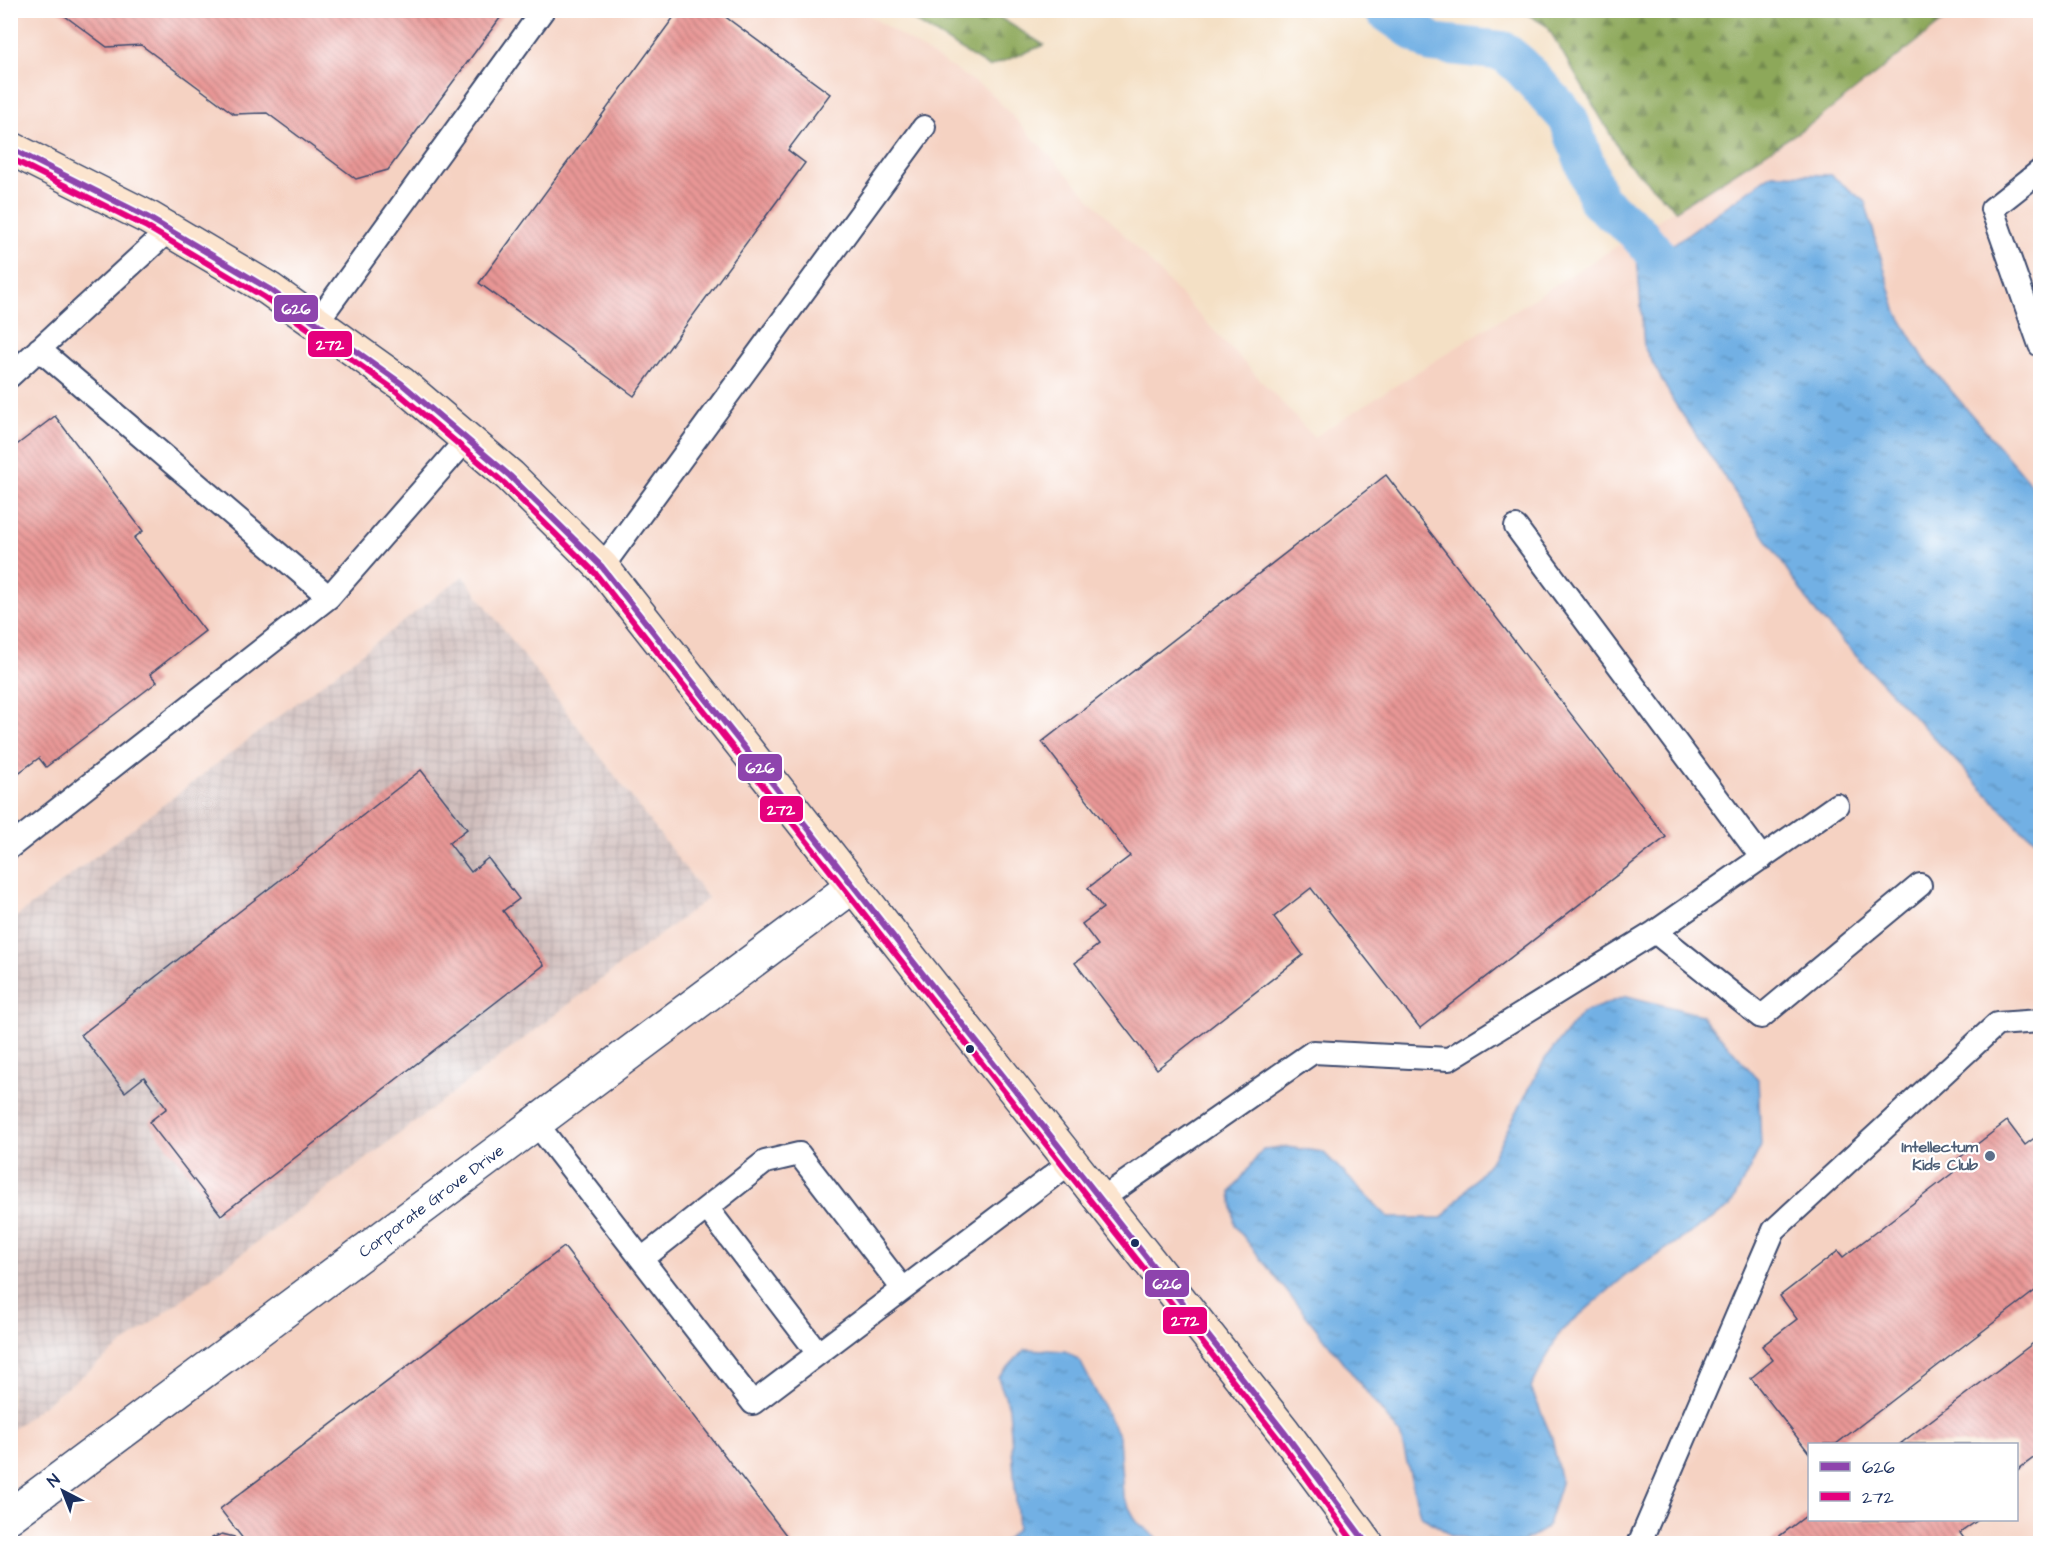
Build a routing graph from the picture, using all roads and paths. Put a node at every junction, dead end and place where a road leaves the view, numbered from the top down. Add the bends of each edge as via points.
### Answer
1 (543, 10) edge
2 (924, 127) dead end
3 (10, 148) edge
4 (2040, 171) edge
5 (169, 230) junction
6 (317, 322) junction
7 (2040, 345) edge
8 (39, 350) junction
9 (10, 376) edge
10 (467, 439) junction
11 (1516, 527) dead end
12 (602, 567) junction
13 (329, 597) junction
14 (1837, 805) dead end
15 (10, 847) edge
16 (1762, 858) junction
17 (1920, 885) dead end
18 (853, 886) junction
19 (1655, 932) junction
20 (2040, 1021) edge
21 (536, 1123) junction
22 (1071, 1162) junction
23 (1100, 1200) junction
24 (707, 1208) junction
25 (642, 1259) junction
26 (903, 1289) junction
27 (818, 1353) junction
28 (10, 1516) edge
29 (1367, 1544) edge
30 (1639, 1544) edge

1 - 6 lane
2 - 12 lane
3 - 5 street
4 - 7 lane via 1992,209
5 - 6 street via 269,288
5 - 8 lane
6 - 10 street via 402,384
8 - 9 lane
8 - 13 lane
10 - 12 street
10 - 13 lane
11 - 16 lane
12 - 18 street
13 - 15 lane
14 - 16 lane
16 - 19 lane
17 - 19 lane via 1761,1017
18 - 21 street, Corporate Grove Drive
18 - 22 street
19 - 23 lane via 1449,1059 1313,1052
20 - 30 lane via 1997,1024 1774,1230
21 - 25 lane
21 - 28 street, Corporate Grove Drive
22 - 23 street
22 - 26 lane
23 - 29 street via 1284,1432
24 - 25 lane
24 - 26 lane via 765,1162 799,1154
24 - 27 lane
25 - 27 lane via 753,1403
26 - 27 lane

